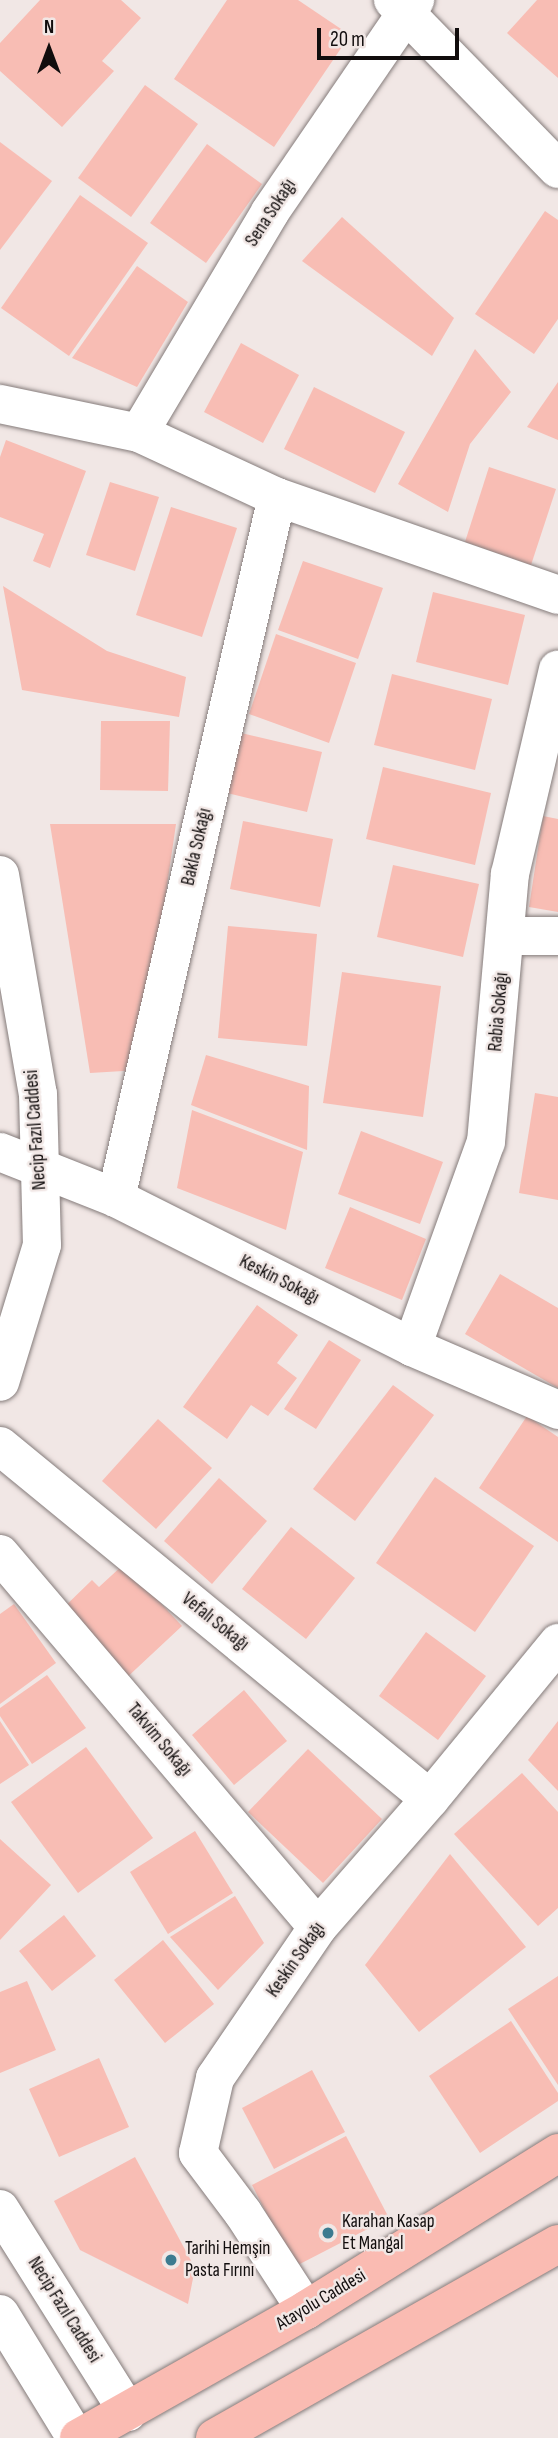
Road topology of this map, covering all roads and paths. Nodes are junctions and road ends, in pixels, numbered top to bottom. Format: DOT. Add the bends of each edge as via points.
graph roads {
  1 [pos="405,5"];
  2 [pos="558,169"];
  3 [pos="0,404"];
  4 [pos="139,433"];
  5 [pos="277,496"];
  6 [pos="558,594"];
  7 [pos="558,670"];
  8 [pos="0,875"];
  9 [pos="506,936"];
  10 [pos="558,936"];
  11 [pos="0,1152"];
  12 [pos="40,1166"];
  13 [pos="116,1198"];
  14 [pos="412,1347"];
  15 [pos="0,1382"];
  16 [pos="558,1410"];
  17 [pos="0,1446"];
  18 [pos="0,1554"];
  19 [pos="558,1643"];
  20 [pos="430,1799"];
  21 [pos="318,1927"];
  22 [pos="558,2154"];
  23 [pos="0,2209"];
  24 [pos="558,2244"];
  25 [pos="306,2310"];
  26 [pos="0,2314"];
  27 [pos="137,2425"];
  28 [pos="77,2438"];
  29 [pos="215,2438"];
  1 -- 2 [label="street"];
  1 -- 4 [label="street, Sena Sokağı" via="270,212"];
  3 -- 4 [label="street"];
  4 -- 5 [label="street"];
  5 -- 6 [label="street"];
  5 -- 13 [label="street, Bakla Sokağı"];
  7 -- 9 [label="street, Rabia Sokağı" via="510,874"];
  8 -- 12 [label="street, Necip Fazıl Caddesi" via="38,1094"];
  9 -- 10 [label="street"];
  9 -- 14 [label="street, Rabia Sokağı" via="486,1142"];
  11 -- 12 [label="street, Keskin Sokağı"];
  12 -- 13 [label="street, Keskin Sokağı"];
  12 -- 15 [label="street, Necip Fazıl Caddesi" via="42,1245"];
  13 -- 14 [label="street, Keskin Sokağı"];
  14 -- 16 [label="street, Keskin Sokağı"];
  17 -- 20 [label="street, Vefalı Sokağı"];
  18 -- 21 [label="street, Takvim Sokağı"];
  19 -- 20 [label="street, Keskin Sokağı"];
  20 -- 21 [label="street, Keskin Sokağı"];
  21 -- 25 [label="street, Keskin Sokağı" via="215,2078 198,2153"];
  22 -- 25 [label="main road, Atayolu Caddesi"];
  23 -- 27 [label="street, Necip Fazıl Caddesi"];
  24 -- 29 [label="main road"];
  25 -- 27 [label="main road, Atayolu Caddesi"];
  26 -- 28 [label="street"];
  27 -- 28 [label="main road, Atayolu Caddesi"];
}
